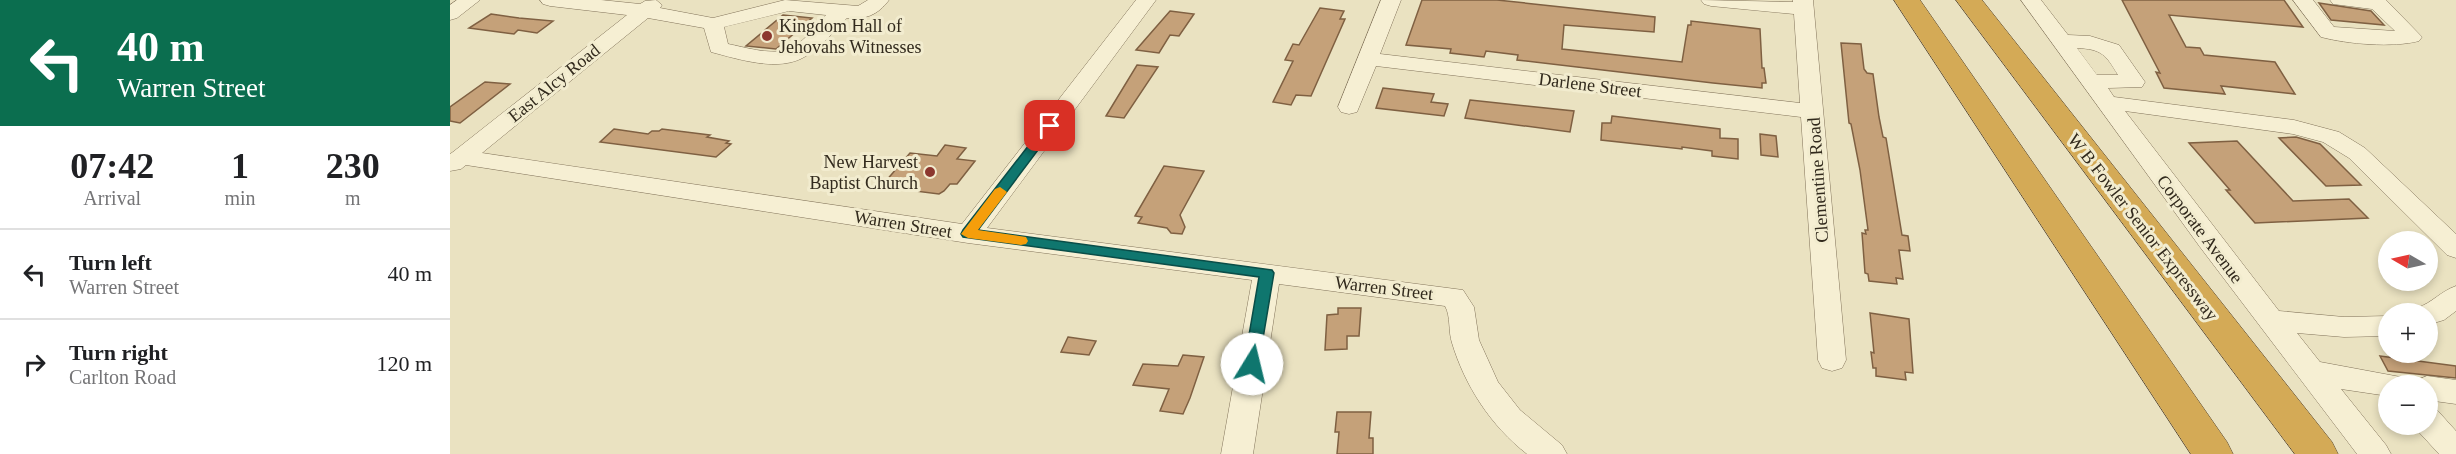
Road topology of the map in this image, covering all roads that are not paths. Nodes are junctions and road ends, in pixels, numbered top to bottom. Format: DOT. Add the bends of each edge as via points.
graph roads {
  1 [pos="470,0"];
  2 [pos="550,0"];
  3 [pos="879,0"];
  4 [pos="1146,0"];
  5 [pos="1391,0"];
  6 [pos="1711,0"];
  7 [pos="1889,0"];
  8 [pos="1907,0"];
  9 [pos="1969,0"];
  10 [pos="1996,0"];
  11 [pos="2031,0"];
  12 [pos="2303,0"];
  13 [pos="2340,0"];
  14 [pos="779,4"];
  15 [pos="651,5"];
  16 [pos="1803,5"];
  17 [pos="842,11"];
  18 [pos="450,14"];
  19 [pos="713,24"];
  20 [pos="2061,41"];
  21 [pos="1367,59"];
  22 [pos="1952,67"];
  23 [pos="2091,81"];
  24 [pos="2107,103"];
  25 [pos="1349,107"];
  26 [pos="1812,111"];
  27 [pos="457,157"];
  28 [pos="2114,190"];
  29 [pos="968,234"];
  30 [pos="2456,249"];
  31 [pos="1267,273"];
  32 [pos="2456,296"];
  33 [pos="2438,311"];
  34 [pos="2269,320"];
  35 [pos="2378,326"];
  36 [pos="1832,360"];
  37 [pos="2309,372"];
  38 [pos="2378,382"];
  39 [pos="2438,390"];
  40 [pos="2456,392"];
  41 [pos="2439,425"];
  42 [pos="2456,452"];
  43 [pos="1237,454"];
  44 [pos="1551,454"];
  45 [pos="2213,454"];
  46 [pos="2318,454"];
  47 [pos="2375,454"];
  1 -- 18 [label="street"];
  2 -- 15 [label="street"];
  3 -- 17 [label="street" via="860,14"];
  4 -- 29 [label="street"];
  5 -- 21 [label="street"];
  6 -- 16 [label="street"];
  7 -- 22 [label="highway"];
  8 -- 22 [label="highway"];
  9 -- 28 [label="highway, W B Fowler Senior Expressway"];
  10 -- 28 [label="highway" via="2085,133"];
  11 -- 20 [label="street, Corporate Avenue"];
  12 -- 13 [label="street" via="2328,33 2412,38 2378,3"];
  14 -- 17 [label="street"];
  14 -- 19 [label="street"];
  15 -- 19 [label="street"];
  15 -- 27 [label="street, East Alcy Road"];
  16 -- 26 [label="street, Clementine Road"];
  17 -- 19 [label="street" via="797,53 785,57 718,48"];
  20 -- 23 [label="street, Corporate Avenue"];
  20 -- 23 [label="street" via="2090,42 2112,49 2133,82"];
  21 -- 25 [label="street"];
  21 -- 26 [label="street, Darlene Street"];
  22 -- 45 [label="highway"];
  23 -- 24 [label="street, Corporate Avenue"];
  24 -- 30 [label="street" via="2294,127 2331,137 2357,153"];
  24 -- 34 [label="street, Corporate Avenue"];
  26 -- 36 [label="street, Clementine Road"];
  27 -- 29 [label="street, Warren Street"];
  28 -- 46 [label="highway, W B Fowler Senior Expressway"];
  29 -- 31 [label="street, Warren Street"];
  31 -- 43 [label="street"];
  31 -- 44 [label="street, Warren Street" via="1453,297 1460,304 1473,363 1491,397 1532,442"];
  32 -- 33 [label="street"];
  34 -- 35 [label="street"];
  34 -- 37 [label="street, Corporate Avenue"];
  37 -- 38 [label="street"];
  37 -- 47 [label="street, Corporate Avenue"];
  39 -- 40 [label="street"];
  41 -- 42 [label="street"];
}
